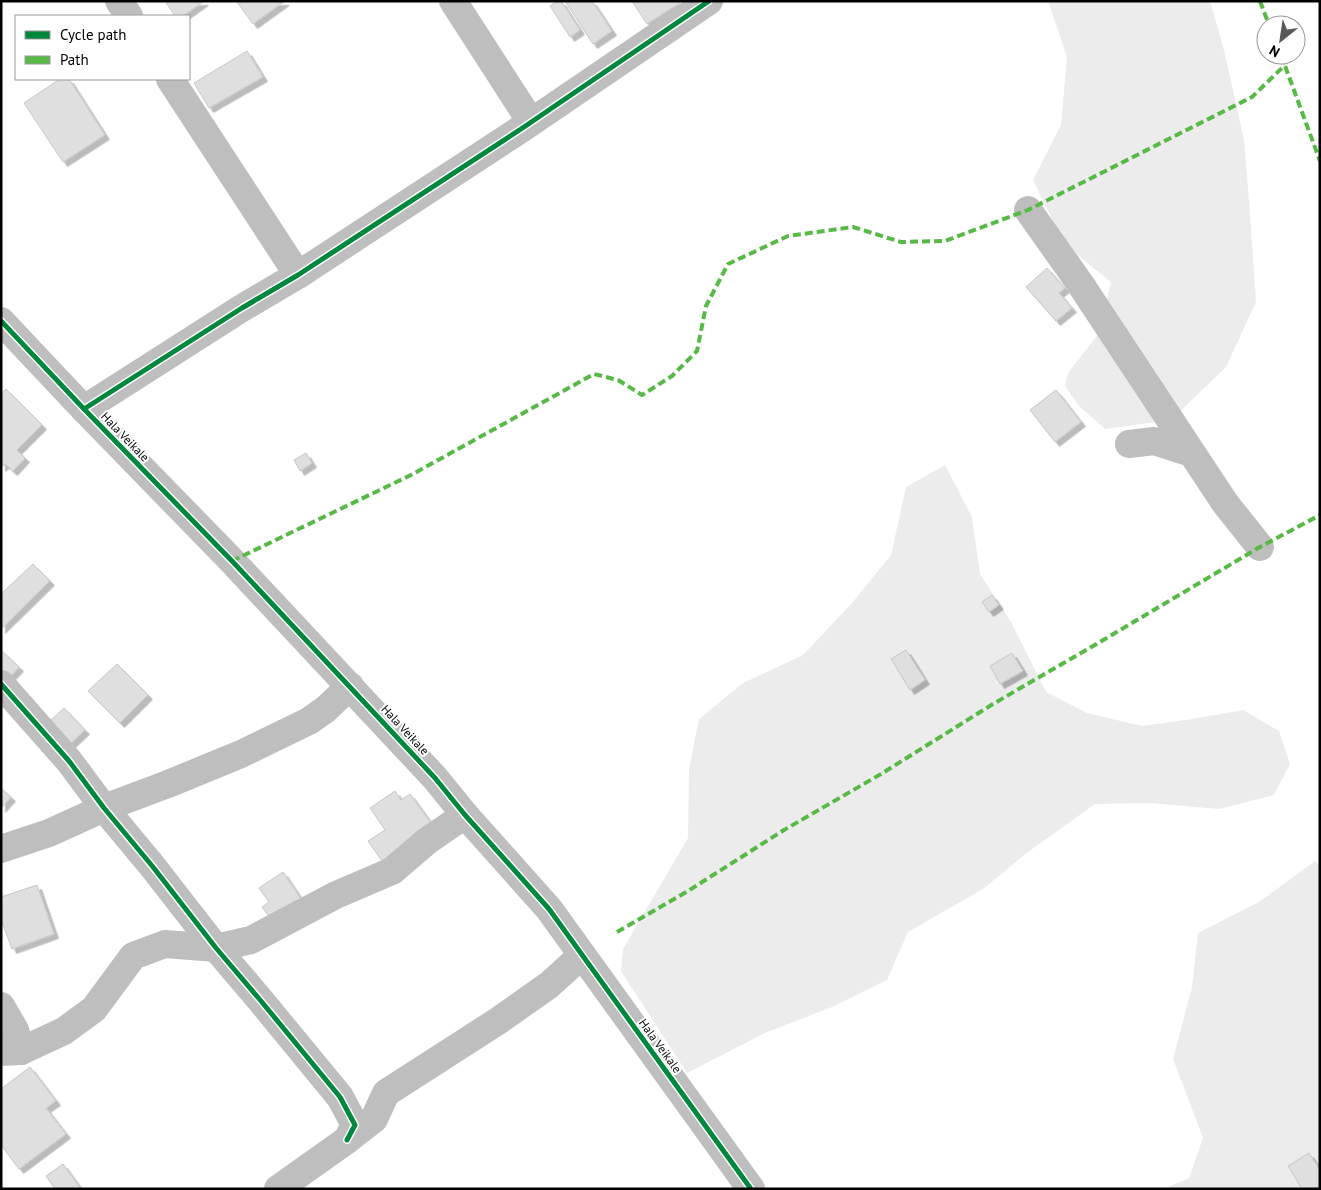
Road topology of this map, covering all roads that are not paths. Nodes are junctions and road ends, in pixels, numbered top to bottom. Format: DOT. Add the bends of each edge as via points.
graph roads {
  1 [pos="119,1"];
  2 [pos="453,1"];
  3 [pos="709,1"];
  4 [pos="128,15"];
  5 [pos="171,80"];
  6 [pos="531,122"];
  7 [pos="1028,210"];
  8 [pos="298,275"];
  9 [pos="1,321"];
  10 [pos="84,409"];
  11 [pos="1129,444"];
  12 [pos="1191,453"];
  13 [pos="1260,547"];
  14 [pos="1,684"];
  15 [pos="350,686"];
  16 [pos="104,808"];
  17 [pos="465,815"];
  18 [pos="1,849"];
  19 [pos="216,948"];
  20 [pos="582,955"];
  21 [pos="1,1006"];
  22 [pos="11,1052"];
  23 [pos="347,1140"];
  24 [pos="278,1189"];
  25 [pos="751,1189"];
  1 -- 4 [label="street"];
  2 -- 6 [label="street"];
  3 -- 6 [label="street"];
  5 -- 8 [label="street"];
  6 -- 8 [label="street"];
  7 -- 12 [label="street"];
  8 -- 10 [label="street"];
  9 -- 10 [label="street, Hala Veikale"];
  10 -- 15 [label="street, Hala Veikale"];
  11 -- 12 [label="street" via="1154,441"];
  12 -- 13 [label="street"];
  14 -- 16 [label="street" via="69,761"];
  15 -- 16 [label="street" via="309,721 241,754"];
  15 -- 17 [label="street, Hala Veikale"];
  16 -- 18 [label="street" via="49,833"];
  16 -- 19 [label="street"];
  17 -- 19 [label="street" via="392,871 336,895 252,940"];
  17 -- 20 [label="street, Hala Veikale" via="549,909"];
  19 -- 22 [label="street" via="165,944 133,956 94,1009 64,1031"];
  19 -- 23 [label="street" via="340,1097 355,1125"];
  20 -- 23 [label="street" via="549,985 498,1021 386,1093 374,1119"];
  20 -- 25 [label="street, Hala Veikale"];
  21 -- 22 [label="street" via="15,1030"];
  23 -- 24 [label="street"];
}
